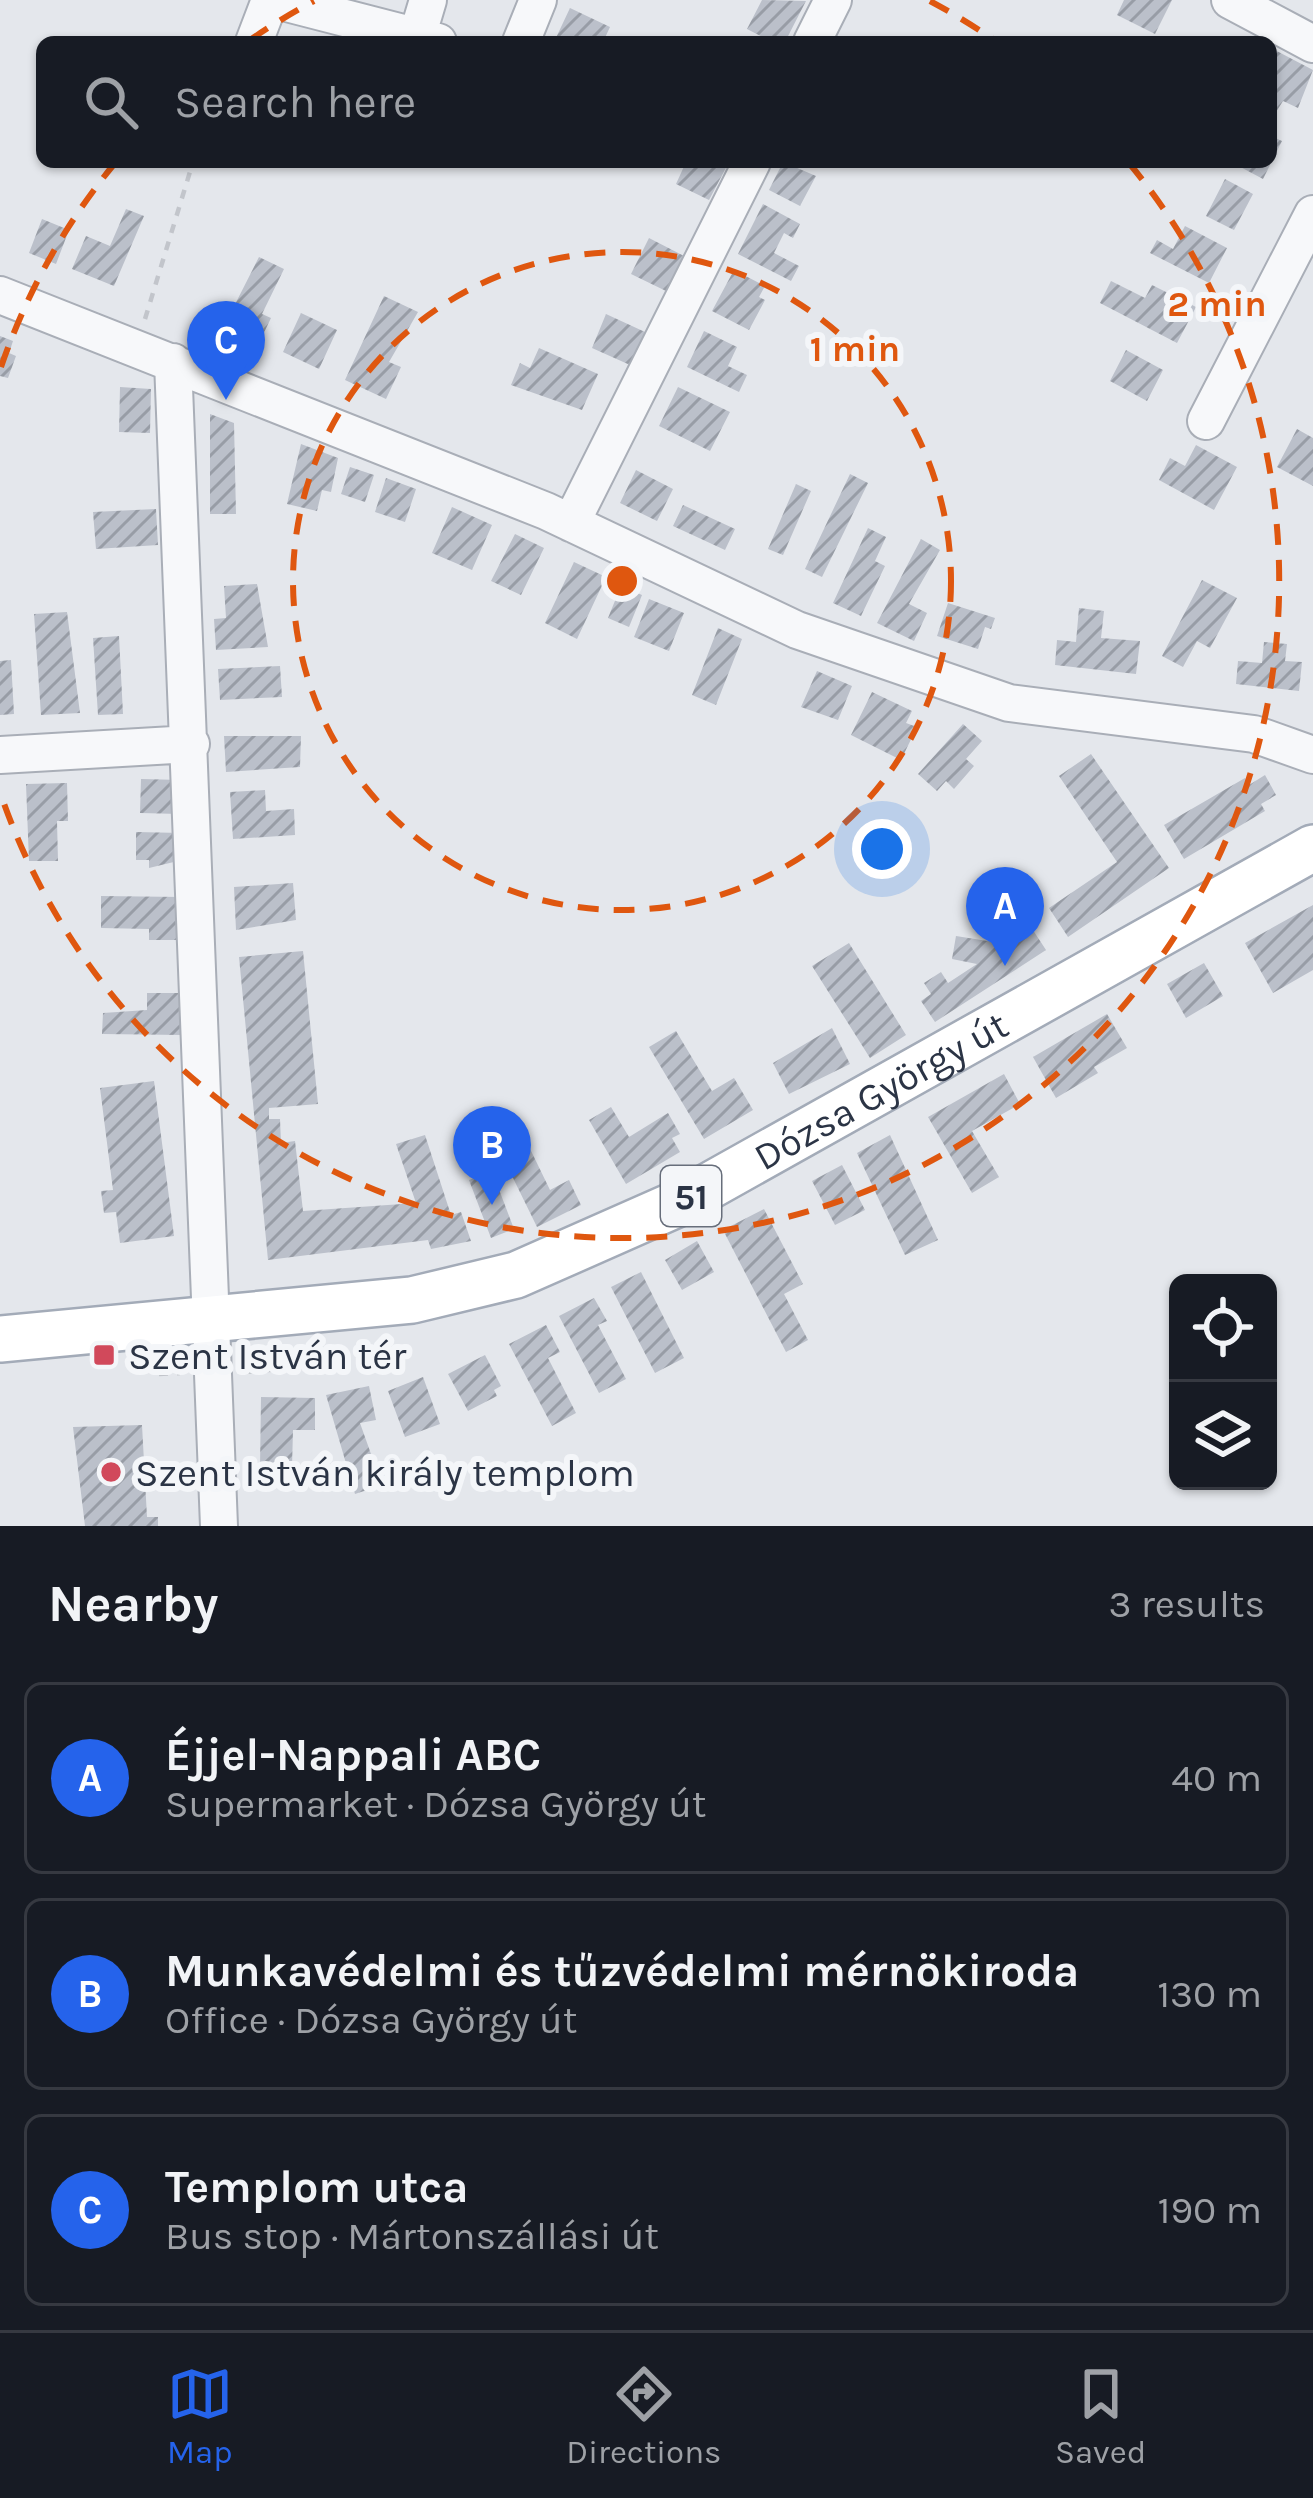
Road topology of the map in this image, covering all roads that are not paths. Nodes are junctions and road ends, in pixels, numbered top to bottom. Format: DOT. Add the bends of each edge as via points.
graph roads {
  1 [pos="273,0"];
  2 [pos="428,0"];
  3 [pos="538,0"];
  4 [pos="833,0"];
  5 [pos="1230,0"];
  6 [pos="257,36"];
  7 [pos="415,36"];
  8 [pos="427,36"];
  9 [pos="523,36"];
  10 [pos="815,36"];
  11 [pos="1313,44"];
  12 [pos="749,168"];
  13 [pos="1313,214"];
  14 [pos="0,295"];
  15 [pos="173,362"];
  16 [pos="1206,422"];
  17 [pos="571,523"];
  18 [pos="191,744"];
  19 [pos="0,755"];
  20 [pos="1313,755"];
  21 [pos="1313,848"];
  22 [pos="212,1320"];
  23 [pos="0,1339"];
  24 [pos="219,1526"];
  1 -- 6 [label="street"];
  1 -- 7 [label="street"];
  2 -- 8 [label="street"];
  3 -- 9 [label="street"];
  4 -- 10 [label="street"];
  5 -- 11 [label="street"];
  12 -- 17 [label="street"];
  13 -- 16 [label="street"];
  14 -- 15 [label="street"];
  15 -- 17 [label="street"];
  15 -- 18 [label="street"];
  17 -- 20 [label="street" via="797,630 1010,703 1254,734"];
  18 -- 19 [label="street"];
  18 -- 22 [label="street"];
  21 -- 22 [label="main road, Dózsa György út / 51" via="595,1244 449,1294"];
  22 -- 23 [label="main road, Dózsa György út / 51"];
  22 -- 24 [label="street"];
}
